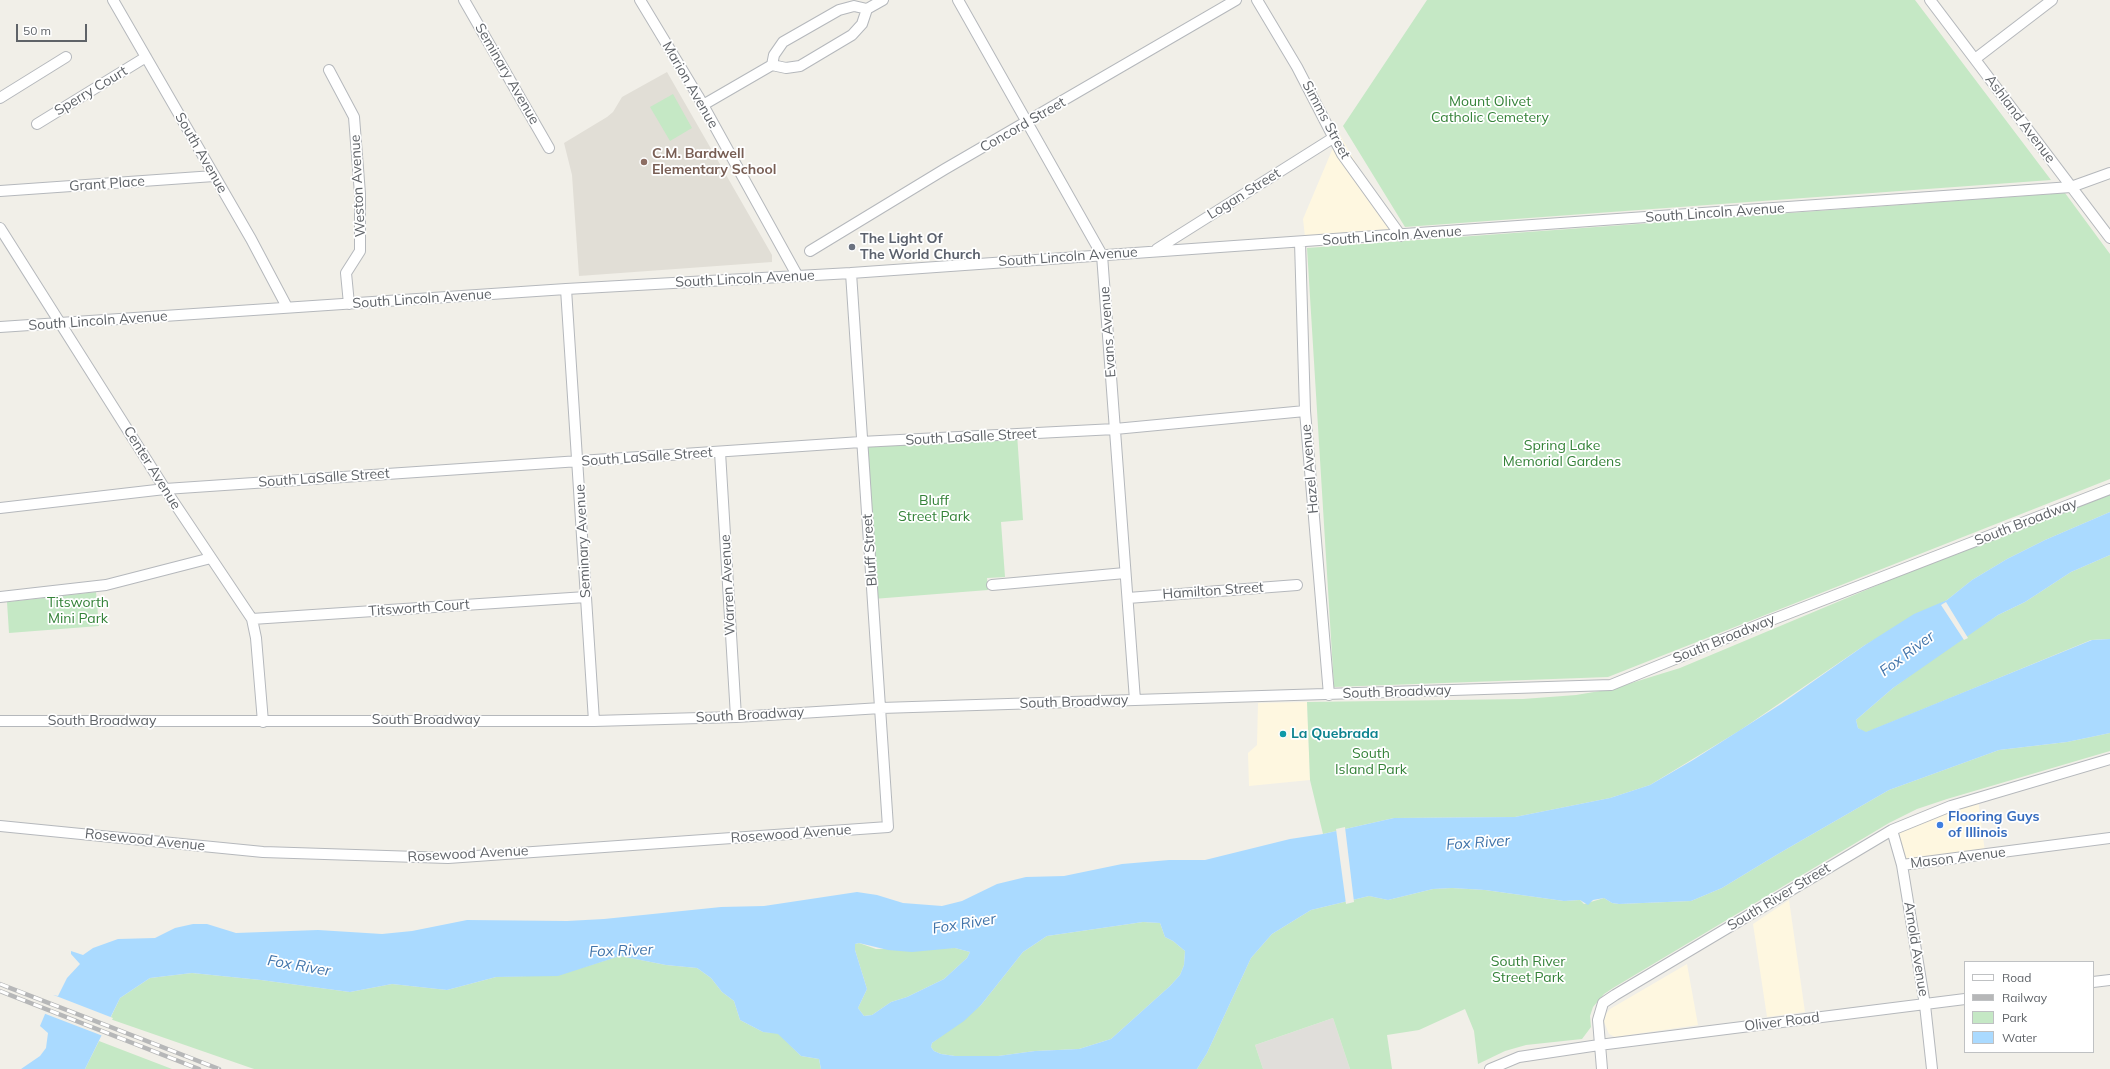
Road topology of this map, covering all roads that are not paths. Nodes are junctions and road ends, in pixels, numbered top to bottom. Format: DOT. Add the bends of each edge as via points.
graph roads {
  1 [pos="113,0"];
  2 [pos="464,0"];
  3 [pos="640,0"];
  4 [pos="883,0"];
  5 [pos="958,0"];
  6 [pos="1236,0"];
  7 [pos="1256,0"];
  8 [pos="1930,0"];
  9 [pos="2052,0"];
  10 [pos="867,9"];
  11 [pos="66,57"];
  12 [pos="146,57"];
  13 [pos="1975,59"];
  14 [pos="772,65"];
  15 [pos="329,70"];
  16 [pos="0,98"];
  17 [pos="703,106"];
  18 [pos="1028,122"];
  19 [pos="37,124"];
  20 [pos="1333,138"];
  21 [pos="550,148"];
  22 [pos="2110,173"];
  23 [pos="214,176"];
  24 [pos="2071,187"];
  25 [pos="0,191"];
  26 [pos="0,228"];
  27 [pos="1402,236"];
  28 [pos="2110,238"];
  29 [pos="1300,242"];
  30 [pos="1155,250"];
  31 [pos="810,251"];
  32 [pos="1102,255"];
  33 [pos="851,273"];
  34 [pos="797,275"];
  35 [pos="566,289"];
  36 [pos="349,304"];
  37 [pos="287,308"];
  38 [pos="62,324"];
  39 [pos="0,327"];
  40 [pos="1300,412"];
  41 [pos="1115,430"];
  42 [pos="861,442"];
  43 [pos="720,452"];
  44 [pos="578,462"];
  45 [pos="165,489"];
  46 [pos="2110,489"];
  47 [pos="0,508"];
  48 [pos="211,558"];
  49 [pos="1124,573"];
  50 [pos="992,585"];
  51 [pos="1298,585"];
  52 [pos="0,597"];
  53 [pos="586,597"];
  54 [pos="1128,598"];
  55 [pos="252,619"];
  56 [pos="1329,695"];
  57 [pos="1135,700"];
  58 [pos="881,708"];
  59 [pos="736,717"];
  60 [pos="0,721"];
  61 [pos="594,721"];
  62 [pos="263,722"];
  63 [pos="2110,759"];
  64 [pos="0,826"];
  65 [pos="888,828"];
  66 [pos="1892,830"];
  67 [pos="2110,838"];
  68 [pos="1902,865"];
  69 [pos="2110,980"];
  70 [pos="2094,982"];
  71 [pos="1964,999"];
  72 [pos="1925,1005"];
  73 [pos="1599,1045"];
  74 [pos="1490,1069"];
  75 [pos="1602,1069"];
  76 [pos="1932,1069"];
  1 -- 12 [label="street, South Avenue"];
  2 -- 21 [label="street, Seminary Avenue"];
  3 -- 17 [label="street, Marion Avenue"];
  4 -- 10 [label="street"];
  5 -- 18 [label="street, Evans Avenue"];
  6 -- 18 [label="street, Concord Street"];
  7 -- 20 [label="street, Simms Street" via="1297,67"];
  8 -- 13 [label="street, Ashland Avenue"];
  9 -- 13 [label="street"];
  10 -- 14 [label="street" via="854,6 839,10 783,42 774,55"];
  10 -- 14 [label="street" via="862,24 852,35 800,66 786,68"];
  11 -- 16 [label="street"];
  12 -- 19 [label="street, Sperry Court"];
  12 -- 23 [label="street, South Avenue"];
  13 -- 24 [label="street, Ashland Avenue"];
  14 -- 17 [label="street"];
  15 -- 36 [label="street, Weston Avenue" via="354,117 360,194 360,251 346,273"];
  17 -- 34 [label="street, Marion Avenue"];
  18 -- 31 [label="street, Concord Street"];
  18 -- 32 [label="street, Evans Avenue"];
  20 -- 27 [label="street, Simms Street"];
  20 -- 30 [label="street, Logan Street"];
  22 -- 24 [label="street, South Lincoln Avenue"];
  23 -- 25 [label="street, Grant Place"];
  23 -- 37 [label="street, South Avenue"];
  24 -- 27 [label="street, South Lincoln Avenue"];
  24 -- 28 [label="street, Ashland Avenue"];
  26 -- 38 [label="street, Center Avenue"];
  27 -- 29 [label="street, South Lincoln Avenue"];
  29 -- 30 [label="street, South Lincoln Avenue"];
  29 -- 40 [label="street, Hazel Avenue"];
  30 -- 32 [label="street, South Lincoln Avenue"];
  32 -- 33 [label="street, South Lincoln Avenue"];
  32 -- 41 [label="street, Evans Avenue"];
  33 -- 34 [label="street, South Lincoln Avenue"];
  33 -- 42 [label="street, Bluff Street"];
  34 -- 35 [label="street, South Lincoln Avenue"];
  35 -- 36 [label="street, South Lincoln Avenue"];
  35 -- 44 [label="street, Seminary Avenue"];
  36 -- 37 [label="street, South Lincoln Avenue"];
  37 -- 38 [label="street, South Lincoln Avenue"];
  38 -- 39 [label="street, South Lincoln Avenue"];
  38 -- 45 [label="street, Center Avenue"];
  40 -- 41 [label="street, South LaSalle Street"];
  40 -- 56 [label="street, Hazel Avenue"];
  41 -- 42 [label="street, South LaSalle Street"];
  41 -- 49 [label="street, Evans Avenue"];
  42 -- 43 [label="street, South LaSalle Street"];
  42 -- 58 [label="street, Bluff Street"];
  43 -- 44 [label="street, South LaSalle Street"];
  43 -- 59 [label="street, Warren Avenue"];
  44 -- 45 [label="street, South LaSalle Street"];
  44 -- 53 [label="street, Seminary Avenue"];
  45 -- 47 [label="street, South LaSalle Street"];
  45 -- 48 [label="street, Center Avenue"];
  46 -- 56 [label="street, South Broadway" via="1611,685"];
  48 -- 52 [label="street" via="106,585"];
  48 -- 55 [label="street, Center Avenue"];
  49 -- 50 [label="street"];
  49 -- 54 [label="street, Evans Avenue"];
  51 -- 54 [label="street, Hamilton Street"];
  53 -- 55 [label="street, Titsworth Court"];
  53 -- 61 [label="street, Seminary Avenue"];
  54 -- 57 [label="street, Evans Avenue"];
  55 -- 62 [label="street, Center Avenue"];
  56 -- 57 [label="street, South Broadway"];
  57 -- 58 [label="street, South Broadway"];
  58 -- 59 [label="street, South Broadway"];
  58 -- 65 [label="street, Bluff Street"];
  59 -- 61 [label="street, South Broadway"];
  60 -- 62 [label="street, South Broadway"];
  61 -- 62 [label="street, South Broadway"];
  63 -- 66 [label="street, South River Street" via="1951,806"];
  64 -- 65 [label="street, Rosewood Avenue" via="263,852 448,858"];
  66 -- 68 [label="street, Arnold Avenue"];
  66 -- 73 [label="street, South River Street" via="1604,1003 1598,1020"];
  67 -- 68 [label="street, Mason Avenue"];
  68 -- 72 [label="street, Arnold Avenue"];
  69 -- 70 [label="street"];
  71 -- 72 [label="street, Oliver Road"];
  72 -- 73 [label="street, Oliver Road"];
  72 -- 76 [label="street, Arnold Avenue"];
  73 -- 74 [label="street" via="1519,1057"];
  73 -- 75 [label="street, South River Street"];
}
